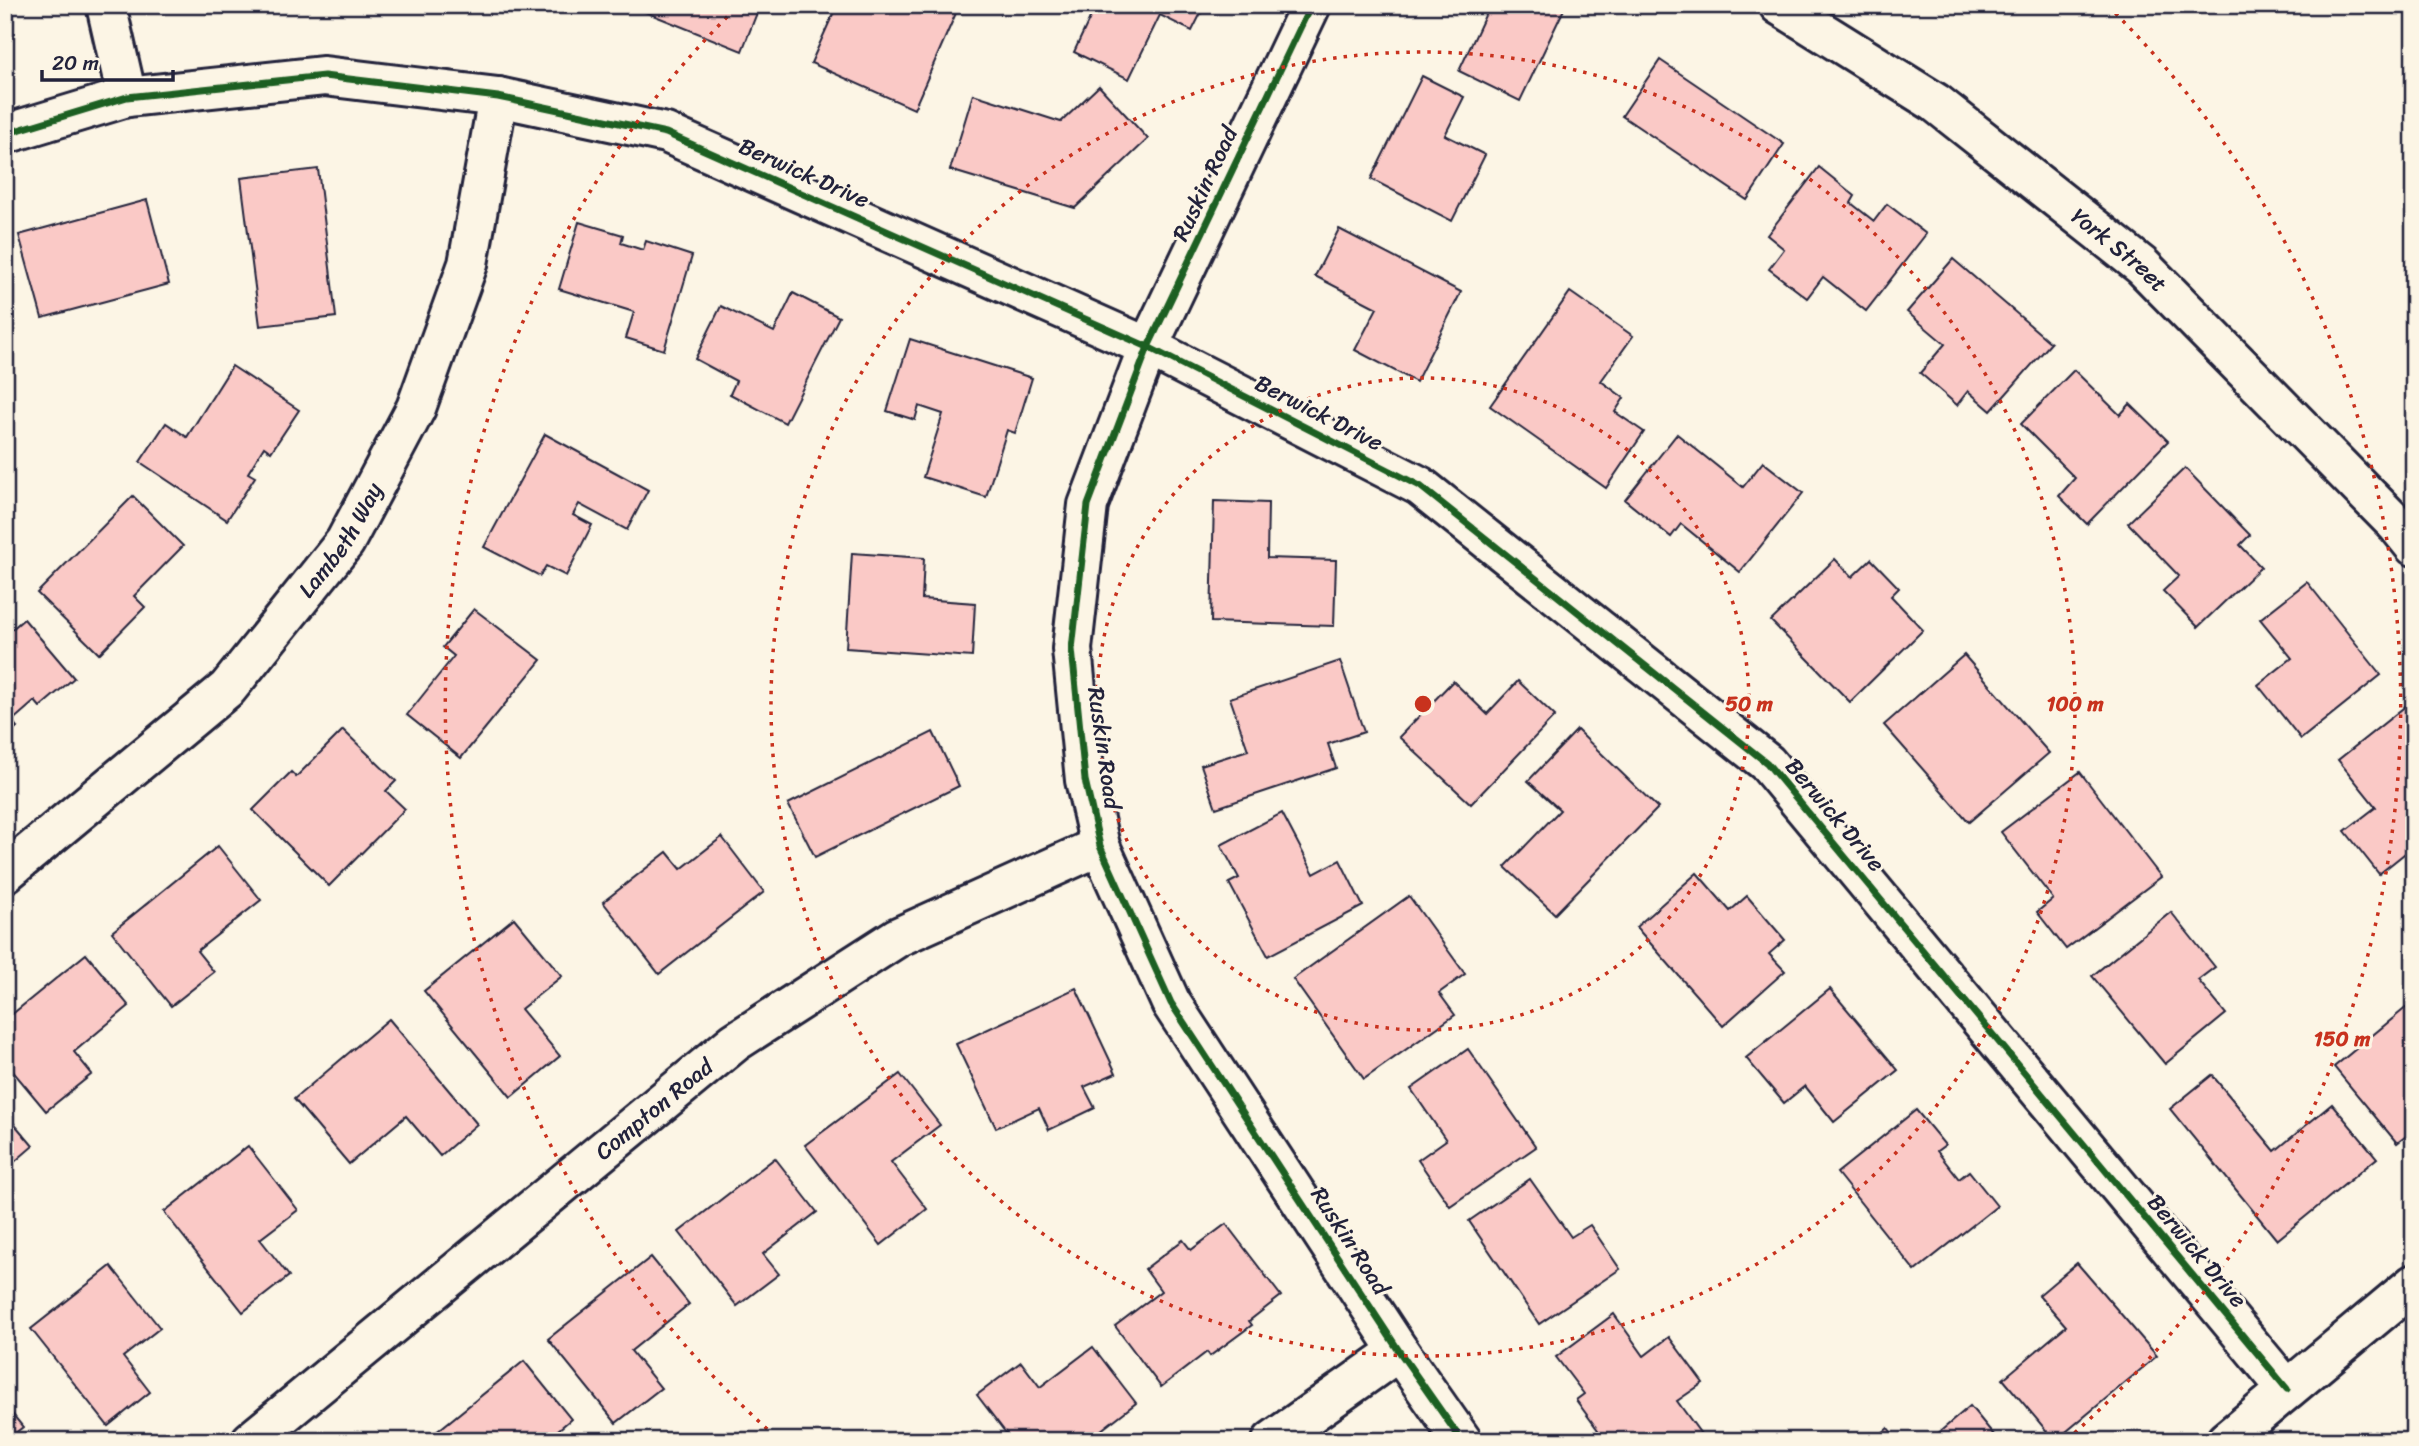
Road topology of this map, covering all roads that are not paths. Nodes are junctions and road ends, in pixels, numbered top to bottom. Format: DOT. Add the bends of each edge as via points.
graph roads {
  1 [pos="106,5"];
  2 [pos="1311,5"];
  3 [pos="1779,5"];
  4 [pos="127,97"];
  5 [pos="498,97"];
  6 [pos="5,134"];
  7 [pos="1148,347"];
  8 [pos="2408,527"];
  9 [pos="1100,846"];
  10 [pos="5,873"];
  11 [pos="2414,1284"];
  12 [pos="1399,1351"];
  13 [pos="2287,1389"];
  14 [pos="251,1441"];
  15 [pos="1272,1441"];
  16 [pos="1462,1441"];
  17 [pos="2226,1441"];
  1 -- 4 [label="street"];
  2 -- 7 [label="street, Ruskin Road"];
  3 -- 8 [label="street, York Street" via="1936,103 2142,266"];
  4 -- 5 [label="street, Berwick Drive" via="324,76"];
  4 -- 6 [label="street, Berwick Drive"];
  5 -- 7 [label="street, Berwick Drive" via="666,133"];
  5 -- 10 [label="street, Lambeth Way" via="468,264 416,408 345,542 228,688"];
  7 -- 9 [label="street, Ruskin Road" via="1088,505 1072,649 1085,780"];
  7 -- 13 [label="street, Berwick Drive" via="1420,486 1766,763"];
  9 -- 12 [label="street, Ruskin Road" via="1171,1003"];
  9 -- 14 [label="street, Compton Road" via="898,937 735,1042"];
  11 -- 13 [label="street"];
  12 -- 15 [label="street"];
  12 -- 16 [label="street, Ruskin Road"];
  13 -- 17 [label="street"];
}
